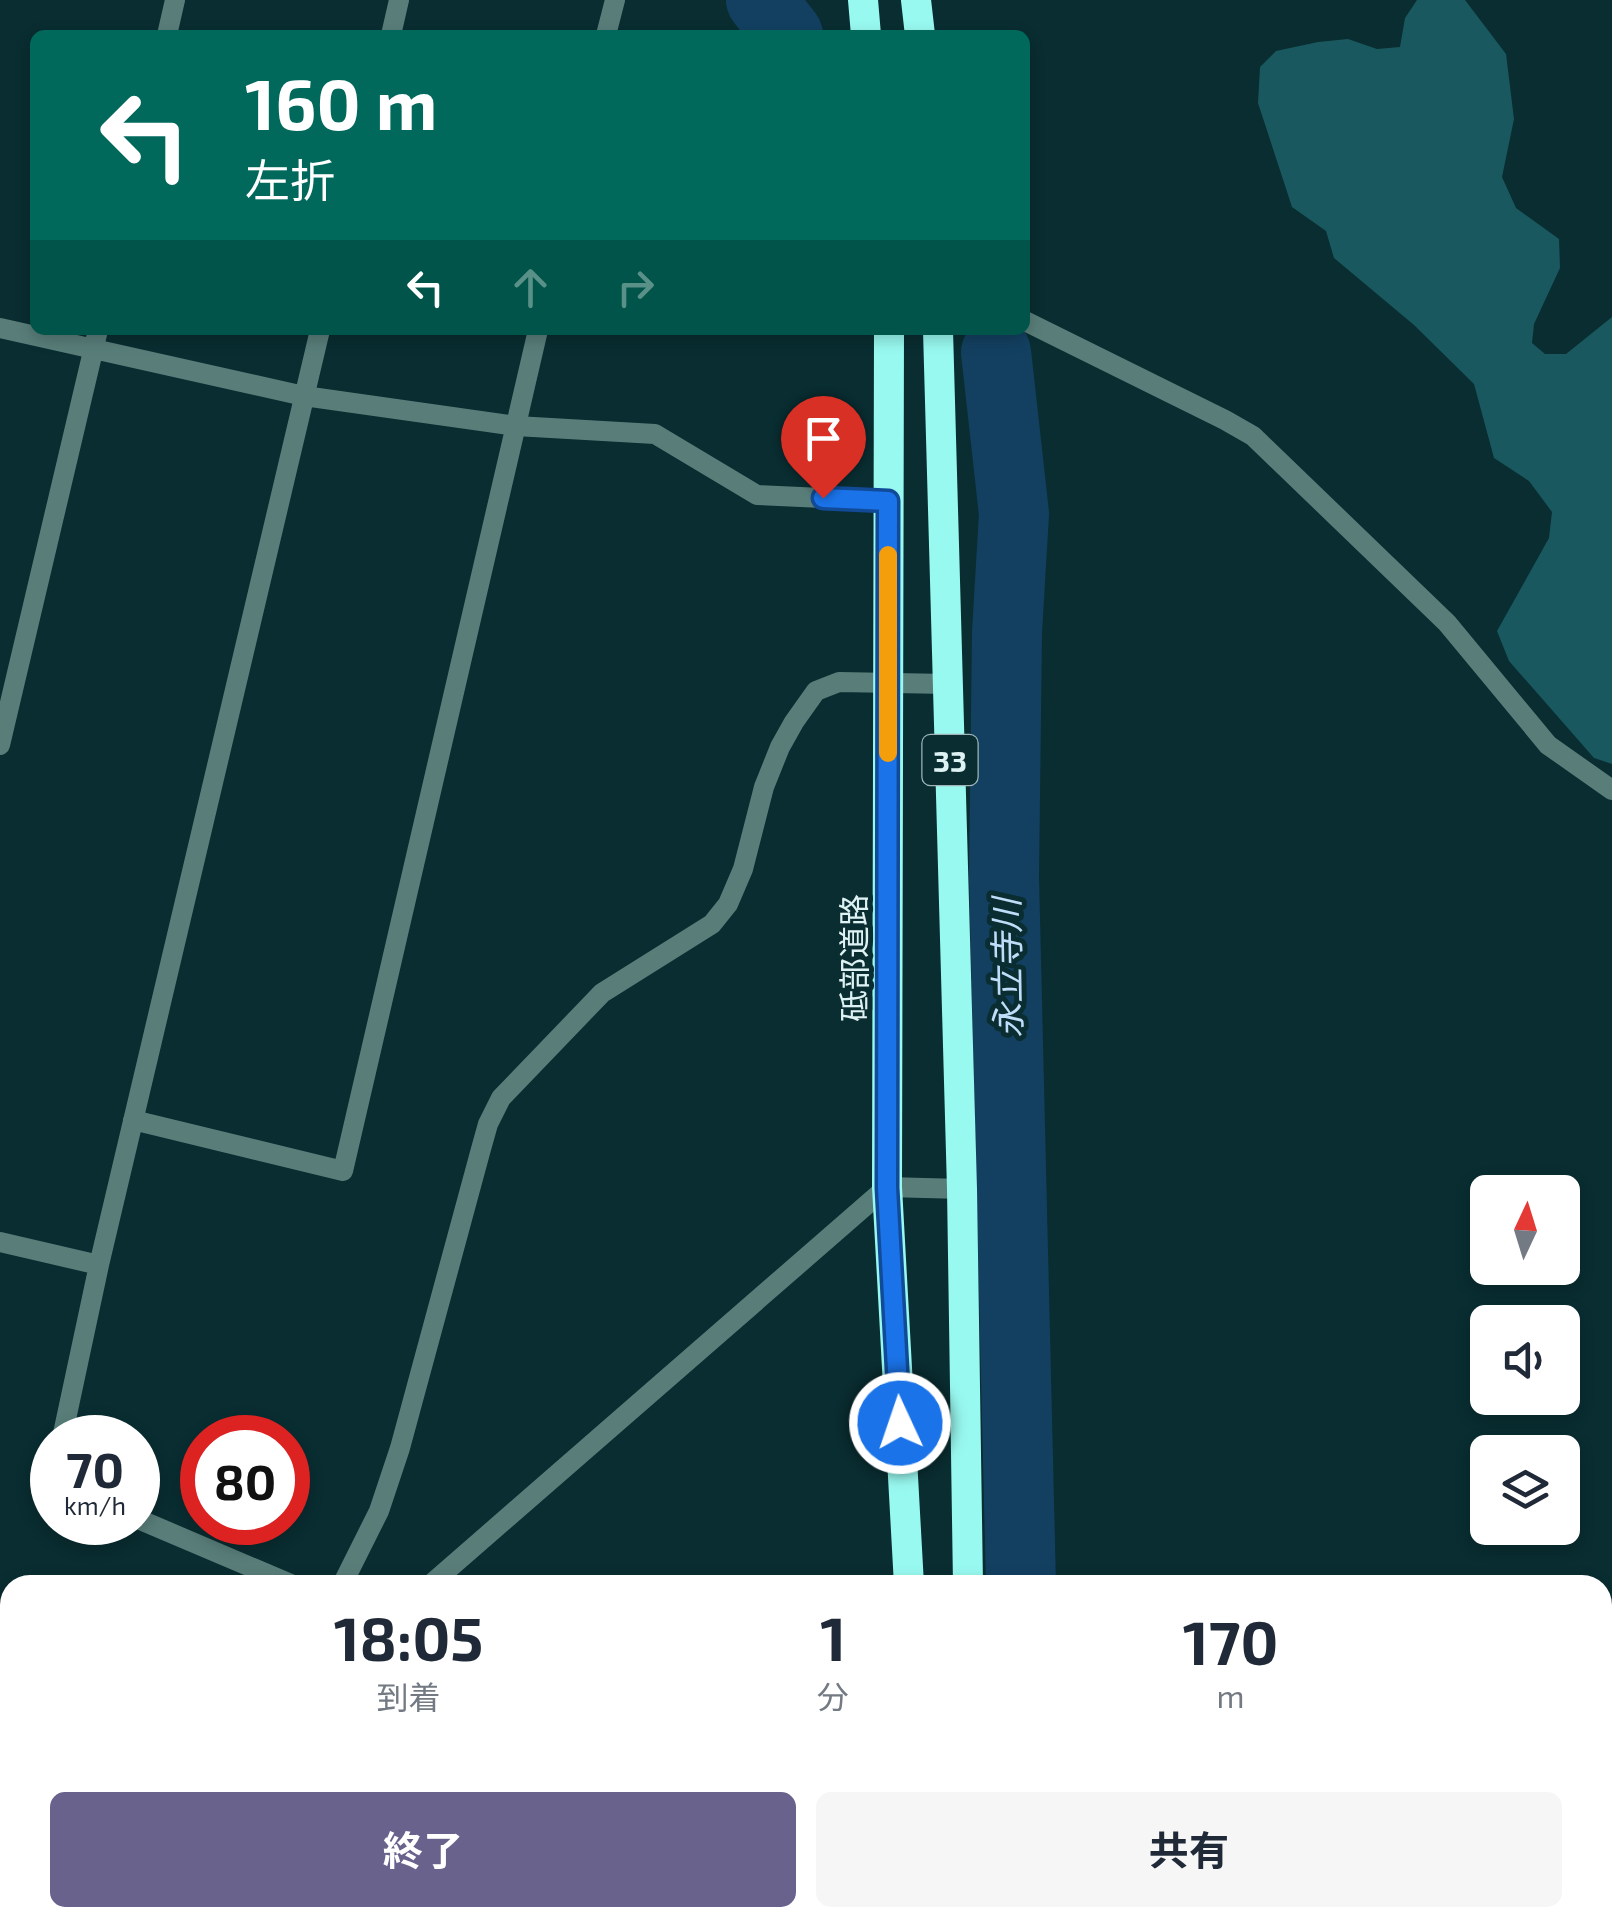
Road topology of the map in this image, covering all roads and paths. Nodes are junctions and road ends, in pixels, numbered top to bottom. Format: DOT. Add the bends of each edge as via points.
graph roads {
  1 [pos="175,0"];
  2 [pos="399,0"];
  3 [pos="614,0"];
  4 [pos="863,0"];
  5 [pos="916,0"];
  6 [pos="168,30"];
  7 [pos="391,30"];
  8 [pos="607,30"];
  9 [pos="866,30"];
  10 [pos="919,30"];
  11 [pos="1030,323"];
  12 [pos="0,328"];
  13 [pos="30,331"];
  14 [pos="61,335"];
  15 [pos="319,335"];
  16 [pos="537,335"];
  17 [pos="890,335"];
  18 [pos="938,335"];
  19 [pos="96,339"];
  20 [pos="304,396"];
  21 [pos="516,426"];
  22 [pos="888,501"];
  23 [pos="888,683"];
  24 [pos="948,684"];
  25 [pos="0,744"];
  26 [pos="1612,790"];
  27 [pos="133,1120"];
  28 [pos="887,1188"];
  29 [pos="962,1190"];
  30 [pos="0,1242"];
  31 [pos="98,1265"];
  32 [pos="67,1415"];
  33 [pos="160,1529"];
  34 [pos="270,1575"];
  35 [pos="347,1575"];
  36 [pos="442,1575"];
  37 [pos="908,1575"];
  38 [pos="968,1575"];
  1 -- 6 [label="street"];
  2 -- 7 [label="street"];
  3 -- 8 [label="street"];
  4 -- 9 [label="highway"];
  5 -- 10 [label="highway"];
  11 -- 26 [label="street" via="1253,436 1447,622 1548,745"];
  12 -- 13 [label="street"];
  14 -- 19 [label="street"];
  15 -- 20 [label="street"];
  16 -- 21 [label="street"];
  17 -- 22 [label="highway, 砥部道路 / 33"];
  18 -- 24 [label="highway, 33"];
  19 -- 20 [label="street"];
  19 -- 25 [label="street"];
  20 -- 21 [label="street"];
  20 -- 27 [label="street"];
  21 -- 22 [label="street" via="655,434 757,494"];
  21 -- 27 [label="street" via="343,1171"];
  22 -- 23 [label="highway, 砥部道路 / 33"];
  23 -- 24 [label="street"];
  23 -- 28 [label="highway, 砥部道路 / 33"];
  23 -- 35 [label="street" via="839,682 816,692 780,746 728,904 712,924 602,993 501,1098 488,1124 380,1511"];
  24 -- 29 [label="highway, 33"];
  27 -- 31 [label="street"];
  28 -- 29 [label="street"];
  28 -- 36 [label="street"];
  28 -- 37 [label="highway, 砥部道路 / 33"];
  29 -- 38 [label="highway, 33"];
  30 -- 31 [label="street"];
  31 -- 32 [label="street"];
  33 -- 34 [label="street"];
}
